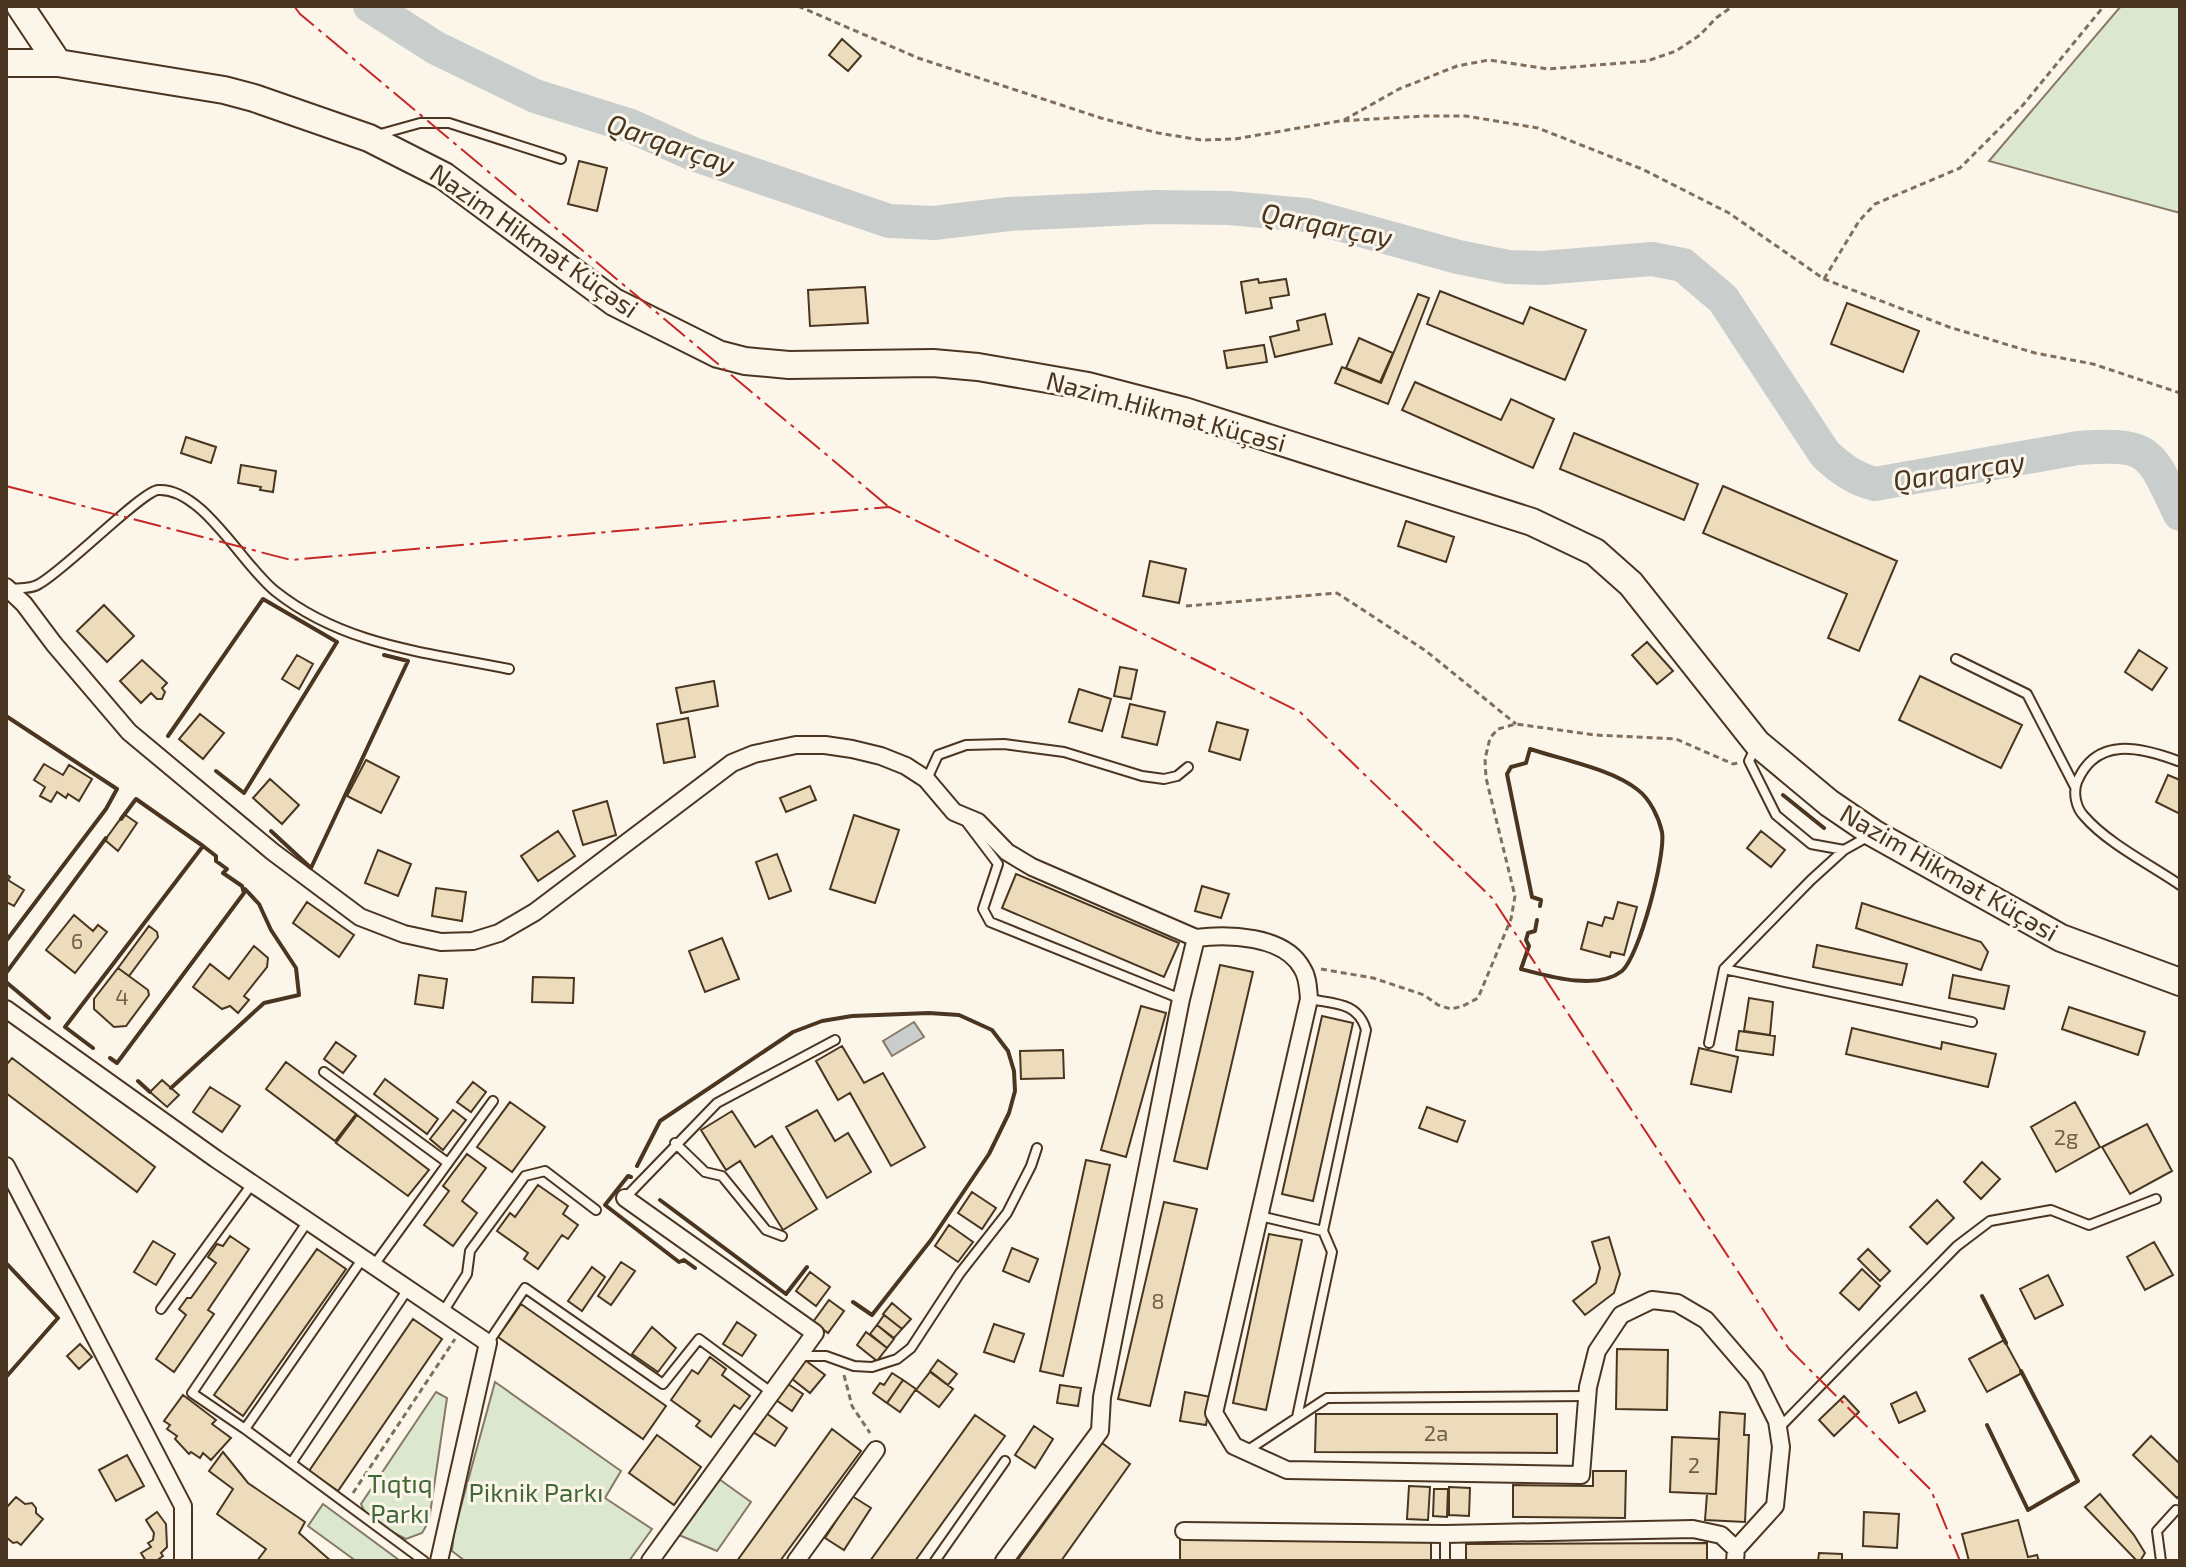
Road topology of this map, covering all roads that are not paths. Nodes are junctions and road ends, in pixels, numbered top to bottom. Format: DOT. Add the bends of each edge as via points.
graph roads {
  1 [pos="20,6"];
  2 [pos="6,63"];
  3 [pos="58,63"];
  4 [pos="369,138"];
  5 [pos="561,159"];
  6 [pos="7,588"];
  7 [pos="1956,659"];
  8 [pos="509,669"];
  9 [pos="1753,752"];
  10 [pos="2178,761"];
  11 [pos="1188,767"];
  12 [pos="926,779"];
  13 [pos="2075,787"];
  14 [pos="1873,833"];
  15 [pos="1844,850"];
  16 [pos="1002,858"];
  17 [pos="2180,885"];
  18 [pos="1196,938"];
  19 [pos="1724,969"];
  20 [pos="2180,982"];
  21 [pos="1181,999"];
  22 [pos="1309,999"];
  23 [pos="6,1009"];
  24 [pos="1972,1022"];
  25 [pos="835,1040"];
  26 [pos="1709,1043"];
  27 [pos="324,1072"];
  28 [pos="493,1101"];
  29 [pos="675,1143"];
  30 [pos="1037,1148"];
  31 [pos="448,1163"];
  32 [pos="6,1166"];
  33 [pos="253,1183"];
  34 [pos="625,1198"];
  35 [pos="2156,1199"];
  36 [pos="596,1210"];
  37 [pos="1260,1216"];
  38 [pos="308,1221"];
  39 [pos="1323,1231"];
  40 [pos="782,1236"];
  41 [pos="369,1261"];
  42 [pos="409,1288"];
  43 [pos="161,1309"];
  44 [pos="443,1312"];
  45 [pos="488,1343"];
  46 [pos="797,1356"];
  47 [pos="771,1392"];
  48 [pos="1587,1396"];
  49 [pos="1297,1417"];
  50 [pos="245,1429"];
  51 [pos="1778,1429"];
  52 [pos="876,1450"];
  53 [pos="1246,1452"];
  54 [pos="1005,1461"];
  55 [pos="292,1462"];
  56 [pos="2176,1510"];
  57 [pos="1184,1531"];
  58 [pos="1445,1534"];
  59 [pos="1736,1555"];
  60 [pos="183,1561"];
  61 [pos="424,1561"];
  62 [pos="439,1561"];
  63 [pos="650,1561"];
  64 [pos="796,1561"];
  65 [pos="935,1561"];
  66 [pos="1004,1561"];
  67 [pos="1445,1561"];
  68 [pos="2161,1561"];
  1 -- 3 [label="main road"];
  2 -- 3 [label="main road, Nazim Hikmət Küçəsi"];
  3 -- 4 [label="main road, Nazim Hikmət Küçəsi" via="224,90"];
  4 -- 5 [label="lane" via="420,123 449,123"];
  4 -- 9 [label="main road, Nazim Hikmət Küçəsi" via="444,176 614,302 718,354 789,365 933,363 1088,386 1184,411 1532,522 1595,552 1631,584"];
  6 -- 8 [label="lane" via="37,586 154,490 167,490 215,523 273,589 316,617 365,640"];
  6 -- 12 [label="street" via="129,732 273,852 360,917 441,942 499,933 535,912 732,763 754,754 825,745 881,756"];
  7 -- 13 [label="lane" via="2027,694"];
  9 -- 14 [label="main road, Nazim Hikmət Küçəsi"];
  9 -- 15 [label="lane" via="1776,815 1811,844"];
  10 -- 13 [label="lane" via="2151,751 2098,753"];
  11 -- 12 [label="lane" via="1164,779 1040,747 966,745 938,755"];
  12 -- 16 [label="street" via="954,812 978,822"];
  13 -- 17 [label="lane" via="2083,816"];
  14 -- 15 [label="lane"];
  14 -- 20 [label="main road, Nazim Hikmət Küçəsi" via="2061,938"];
  15 -- 19 [label="lane"];
  16 -- 18 [label="street"];
  16 -- 21 [label="lane" via="983,909 990,922"];
  18 -- 21 [label="street"];
  18 -- 22 [label="street" via="1223,934 1282,950 1302,966"];
  19 -- 24 [label="lane"];
  19 -- 26 [label="lane"];
  21 -- 66 [label="street" via="1102,1397 1100,1431"];
  22 -- 37 [label="street"];
  22 -- 39 [label="lane" via="1356,1009 1366,1030"];
  23 -- 33 [label="street"];
  25 -- 29 [label="lane" via="717,1103"];
  27 -- 31 [label="lane"];
  28 -- 31 [label="lane"];
  29 -- 34 [label="lane"];
  29 -- 40 [label="lane" via="705,1172 722,1176 766,1230"];
  30 -- 46 [label="lane" via="1007,1213 911,1348 872,1367 826,1356"];
  31 -- 41 [label="lane"];
  32 -- 60 [label="street" via="183,1506"];
  33 -- 38 [label="street"];
  33 -- 43 [label="lane"];
  34 -- 46 [label="street" via="815,1333"];
  35 -- 51 [label="lane" via="2089,1225 2051,1210 1990,1221 1957,1246"];
  36 -- 44 [label="lane" via="545,1171 525,1176 470,1251 467,1274"];
  37 -- 39 [label="lane"];
  37 -- 53 [label="street" via="1214,1413 1234,1446"];
  38 -- 41 [label="street"];
  38 -- 50 [label="lane" via="192,1393"];
  39 -- 49 [label="lane" via="1332,1252"];
  41 -- 42 [label="street"];
  41 -- 50 [label="lane"];
  42 -- 44 [label="street"];
  42 -- 55 [label="lane"];
  44 -- 45 [label="street"];
  45 -- 47 [label="lane" via="525,1288 663,1384 699,1339"];
  45 -- 62 [label="street"];
  46 -- 47 [label="street"];
  47 -- 63 [label="street"];
  48 -- 49 [label="lane" via="1327,1398"];
  48 -- 51 [label="street" via="1597,1351 1621,1315 1652,1300 1677,1303 1706,1320 1755,1377"];
  48 -- 53 [label="street" via="1581,1475 1287,1470"];
  49 -- 53 [label="lane"];
  50 -- 55 [label="lane"];
  51 -- 59 [label="street" via="1775,1506"];
  52 -- 64 [label="street"];
  54 -- 65 [label="lane"];
  55 -- 61 [label="lane"];
  56 -- 68 [label="lane" via="2157,1531"];
  57 -- 58 [label="street"];
  58 -- 59 [label="street" via="1693,1529 1721,1535"];
  58 -- 67 [label="lane"];
}
